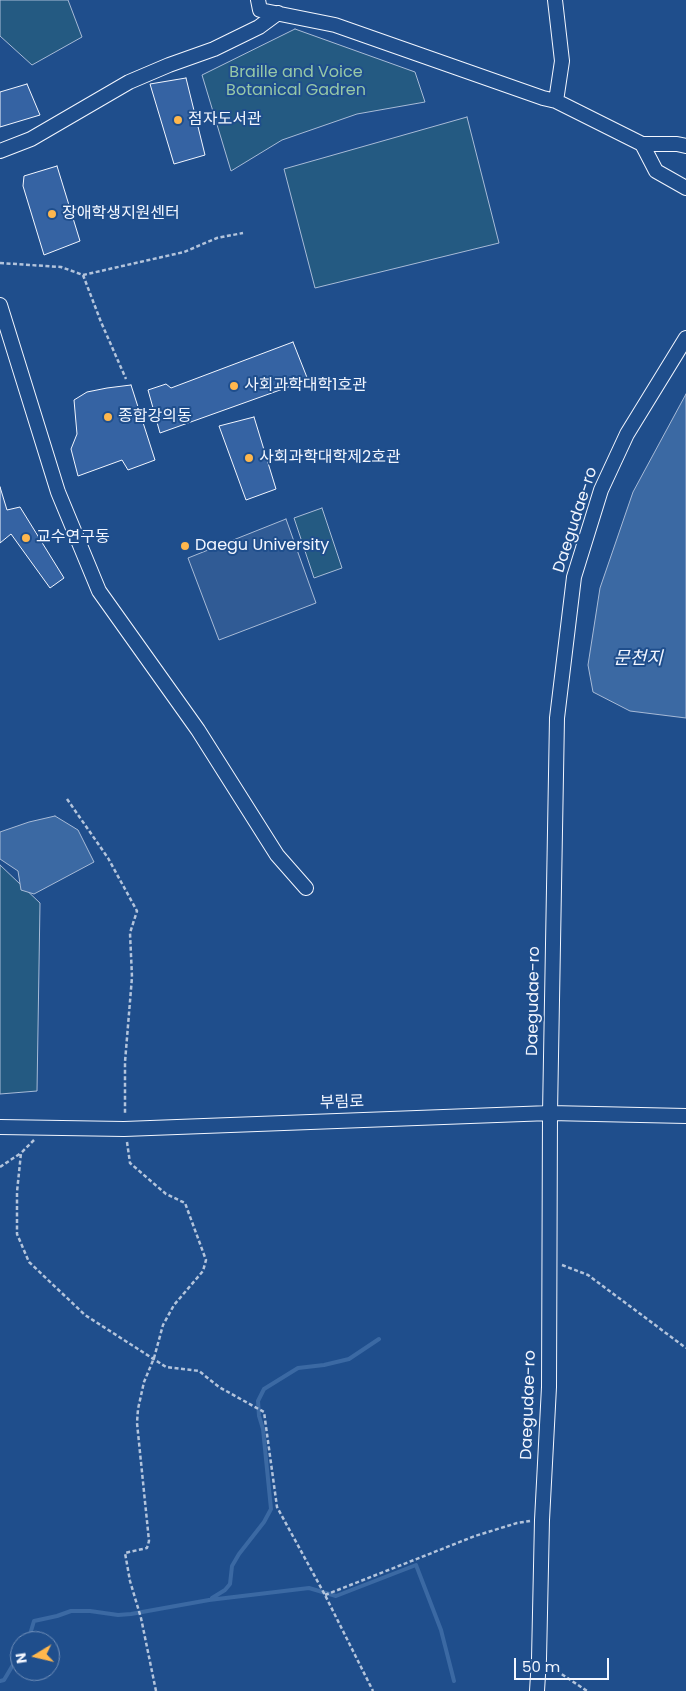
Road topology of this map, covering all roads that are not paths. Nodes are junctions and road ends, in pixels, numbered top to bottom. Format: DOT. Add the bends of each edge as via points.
graph roads {
  1 [pos="258,0"];
  2 [pos="555,0"];
  3 [pos="278,13"];
  4 [pos="556,100"];
  5 [pos="642,144"];
  6 [pos="686,146"];
  7 [pos="0,151"];
  8 [pos="686,188"];
  9 [pos="0,305"];
  10 [pos="686,338"];
  11 [pos="306,888"];
  12 [pos="550,1113"];
  13 [pos="686,1116"];
  14 [pos="0,1127"];
  15 [pos="537,1691"];
  1 -- 3 [label="street" via="260,10"];
  2 -- 4 [label="street" via="562,61"];
  3 -- 4 [label="street" via="335,25"];
  3 -- 7 [label="street" via="259,27 214,48 129,82 30,139"];
  4 -- 5 [label="street"];
  5 -- 6 [label="street"];
  5 -- 8 [label="street" via="656,171"];
  9 -- 11 [label="street" via="58,492 99,591 198,730 277,855"];
  10 -- 12 [label="street, Daegudae-ro" via="623,442 601,490 574,577 557,718"];
  12 -- 13 [label="street, 부림로"];
  12 -- 14 [label="street, 부림로" via="124,1129"];
  12 -- 15 [label="street, Daegudae-ro" via="549,1387"];
}
